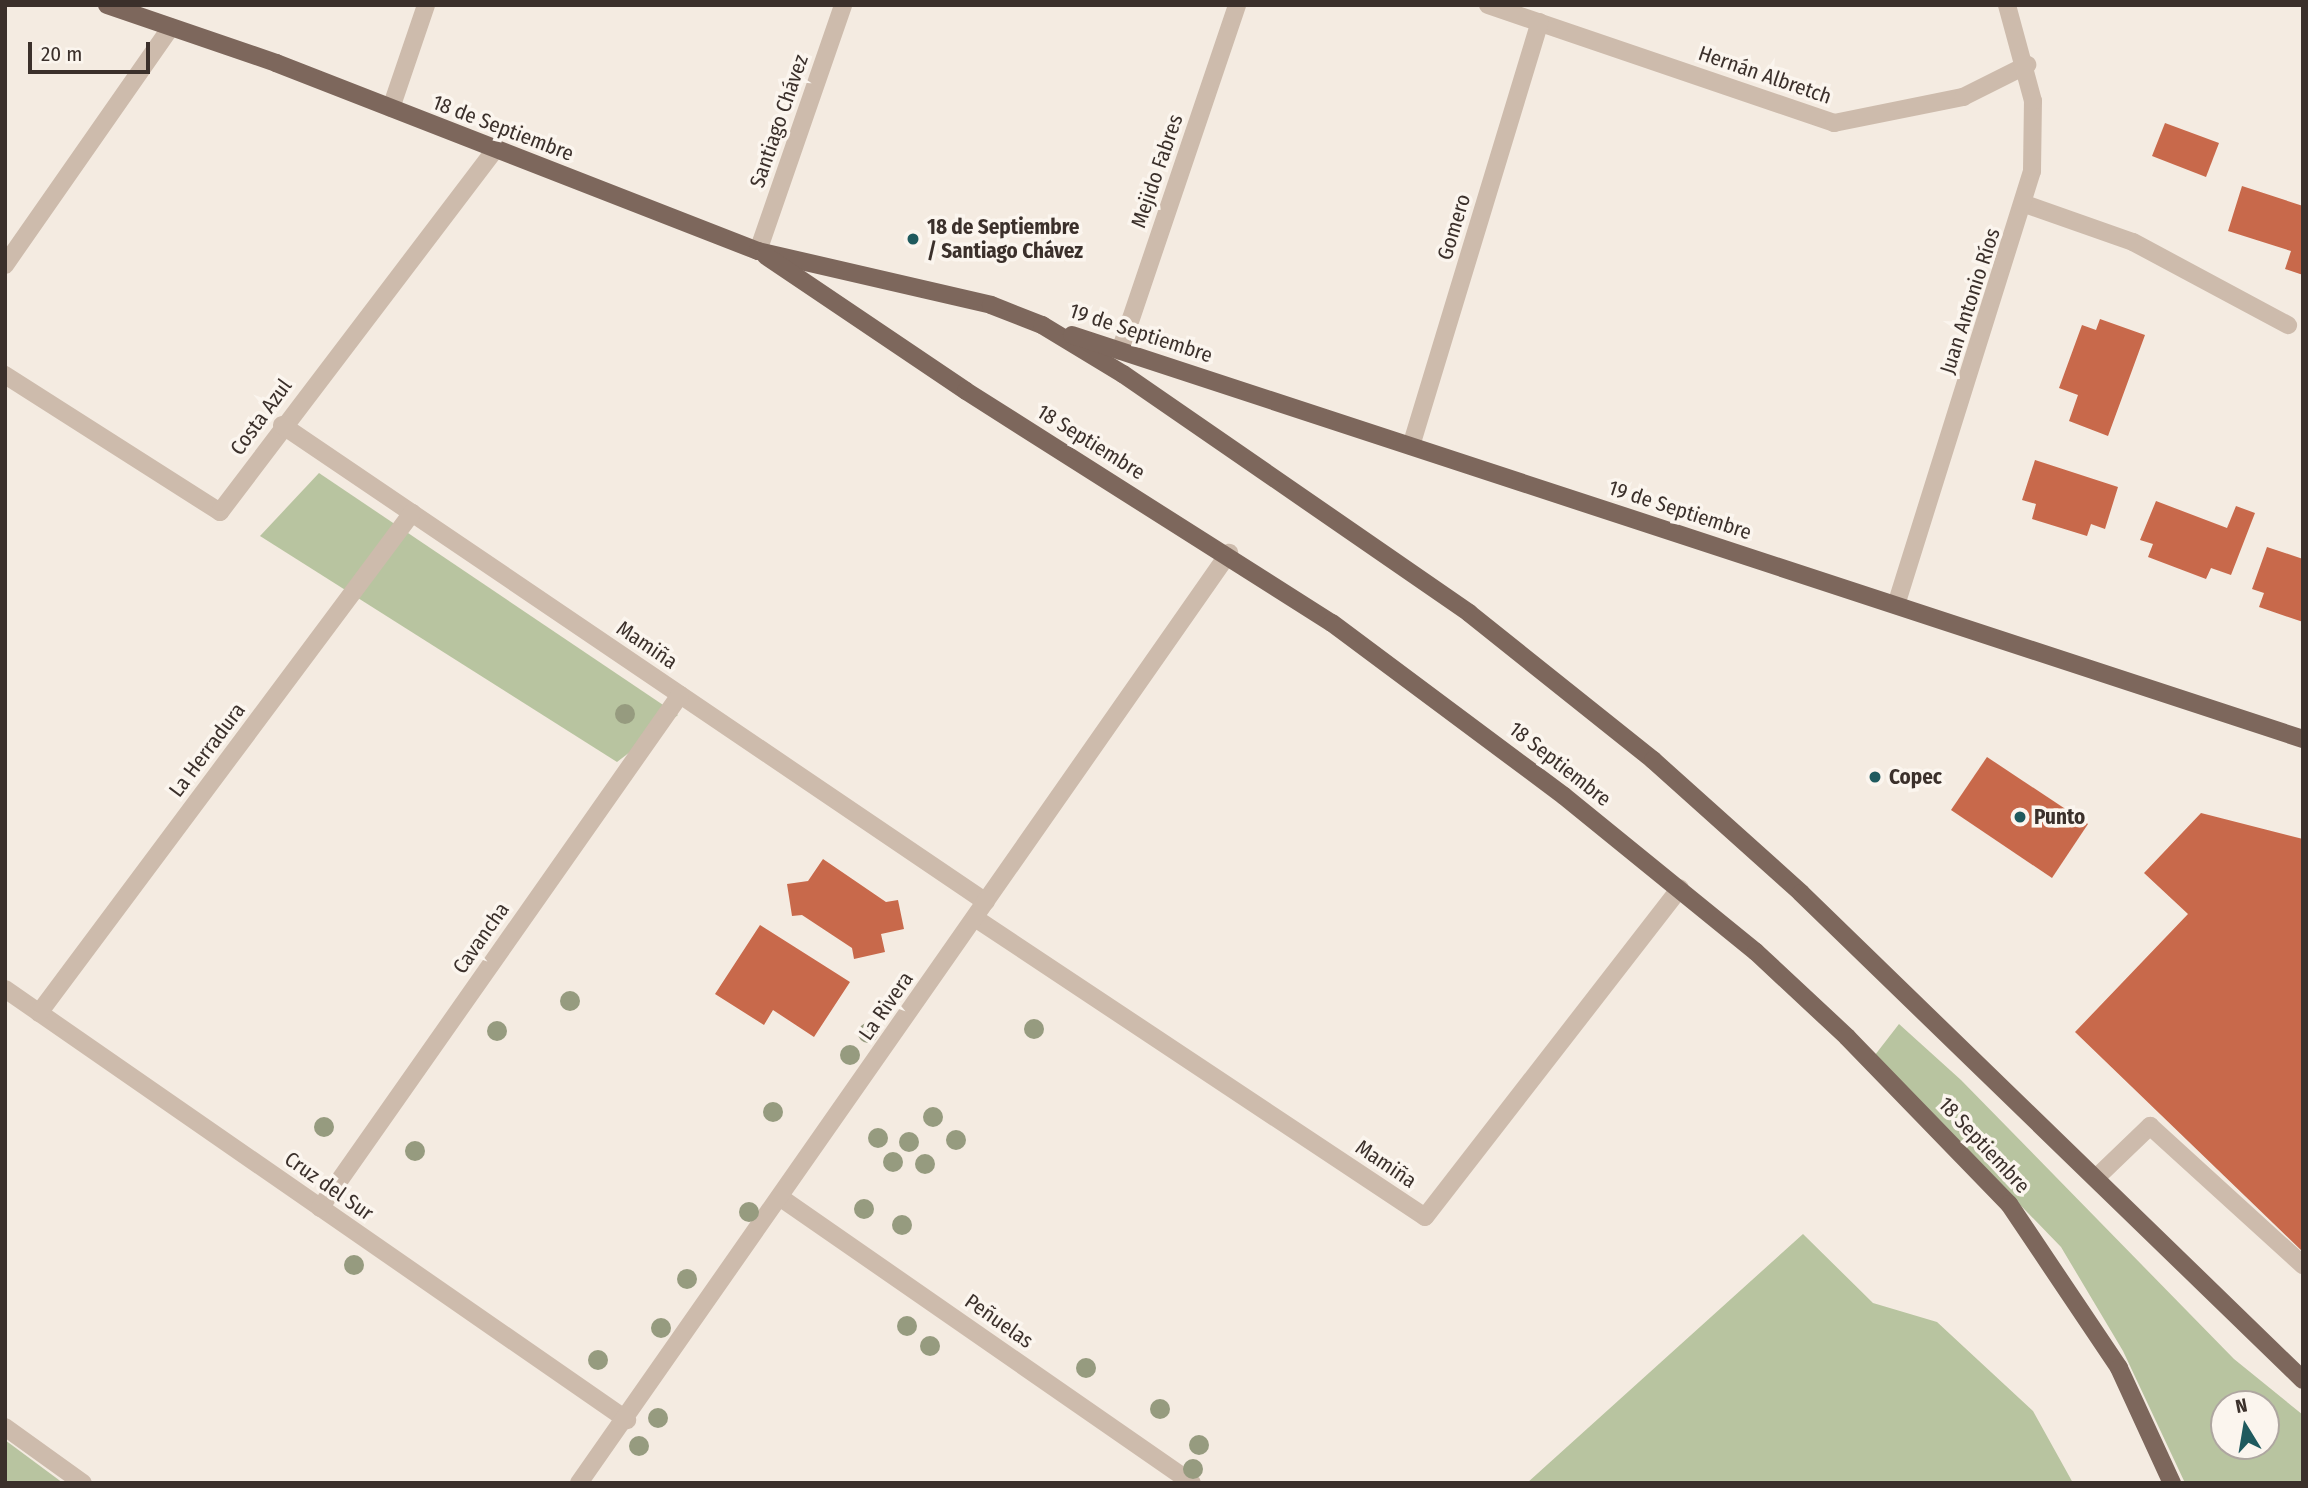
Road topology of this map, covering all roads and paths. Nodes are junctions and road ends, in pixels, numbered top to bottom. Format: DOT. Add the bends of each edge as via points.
graph roads {
  1 [pos="107,5"];
  2 [pos="426,5"];
  3 [pos="843,5"];
  4 [pos="1237,5"];
  5 [pos="1488,5"];
  6 [pos="2007,5"];
  7 [pos="1540,22"];
  8 [pos="171,27"];
  9 [pos="2027,65"];
  10 [pos="391,108"];
  11 [pos="495,150"];
  12 [pos="2025,204"];
  13 [pos="758,251"];
  14 [pos="5,265"];
  15 [pos="1042,325"];
  16 [pos="2288,325"];
  17 [pos="1120,351"];
  18 [pos="5,375"];
  19 [pos="282,425"];
  20 [pos="1411,446"];
  21 [pos="412,513"];
  22 [pos="1229,553"];
  23 [pos="1896,605"];
  24 [pos="680,695"];
  25 [pos="2303,739"];
  26 [pos="1680,888"];
  27 [pos="986,902"];
  28 [pos="975,918"];
  29 [pos="5,989"];
  30 [pos="39,1013"];
  31 [pos="2097,1177"];
  32 [pos="781,1198"];
  33 [pos="320,1208"];
  34 [pos="2303,1265"];
  35 [pos="2303,1380"];
  36 [pos="626,1420"];
  37 [pos="5,1427"];
  38 [pos="83,1483"];
  39 [pos="579,1483"];
  40 [pos="1192,1483"];
  41 [pos="2172,1483"];
  1 -- 8 [label="main road, 18 de Septiembre"];
  2 -- 10 [label="street"];
  3 -- 13 [label="street, Santiago Chávez"];
  4 -- 17 [label="street, Mejido Fabres"];
  5 -- 7 [label="street, Hernán Albretch"];
  6 -- 9 [label="street, Juan Antonio Ríos"];
  7 -- 9 [label="street, Hernán Albretch" via="1834,123 1963,97"];
  7 -- 20 [label="street, Gomero"];
  8 -- 10 [label="main road, 18 de Septiembre"];
  8 -- 14 [label="street"];
  9 -- 12 [label="street, Juan Antonio Ríos" via="2034,137"];
  10 -- 11 [label="main road, 18 de Septiembre"];
  11 -- 13 [label="main road, 18 de Septiembre"];
  11 -- 19 [label="street, Costa Azul"];
  12 -- 16 [label="street" via="2133,242"];
  12 -- 23 [label="street, Juan Antonio Ríos"];
  13 -- 15 [label="main road, 18 de Septiembre" via="887,278"];
  13 -- 22 [label="main road, 18 Septiembre" via="966,391"];
  15 -- 17 [label="main road, 19 de Septiembre"];
  15 -- 31 [label="main road" via="1366,539 1581,699 1765,860"];
  17 -- 20 [label="main road, 19 de Septiembre"];
  18 -- 19 [label="street, Costa Azul" via="220,512"];
  19 -- 21 [label="street, Mamiña"];
  20 -- 23 [label="main road, 19 de Septiembre"];
  21 -- 24 [label="street, Mamiña"];
  21 -- 30 [label="street, La Herradura"];
  22 -- 26 [label="main road, 18 Septiembre" via="1448,707"];
  22 -- 27 [label="street, La Rivera"];
  23 -- 25 [label="main road, 19 de Septiembre"];
  24 -- 27 [label="street, Mamiña"];
  24 -- 33 [label="street, Cavancha"];
  26 -- 28 [label="street, Mamiña" via="1425,1217"];
  26 -- 41 [label="main road, 18 Septiembre" via="1847,1037 2009,1204 2112,1356"];
  27 -- 28 [label="street, La Rivera"];
  28 -- 32 [label="street, La Rivera"];
  29 -- 30 [label="street, Cruz del Sur"];
  30 -- 33 [label="street, Cruz del Sur"];
  31 -- 34 [label="street" via="2150,1126"];
  31 -- 35 [label="main road"];
  32 -- 36 [label="street, La Rivera"];
  32 -- 40 [label="street, Peñuelas"];
  33 -- 36 [label="street, Cruz del Sur"];
  36 -- 39 [label="street, La Rivera"];
  37 -- 38 [label="street"];
}
